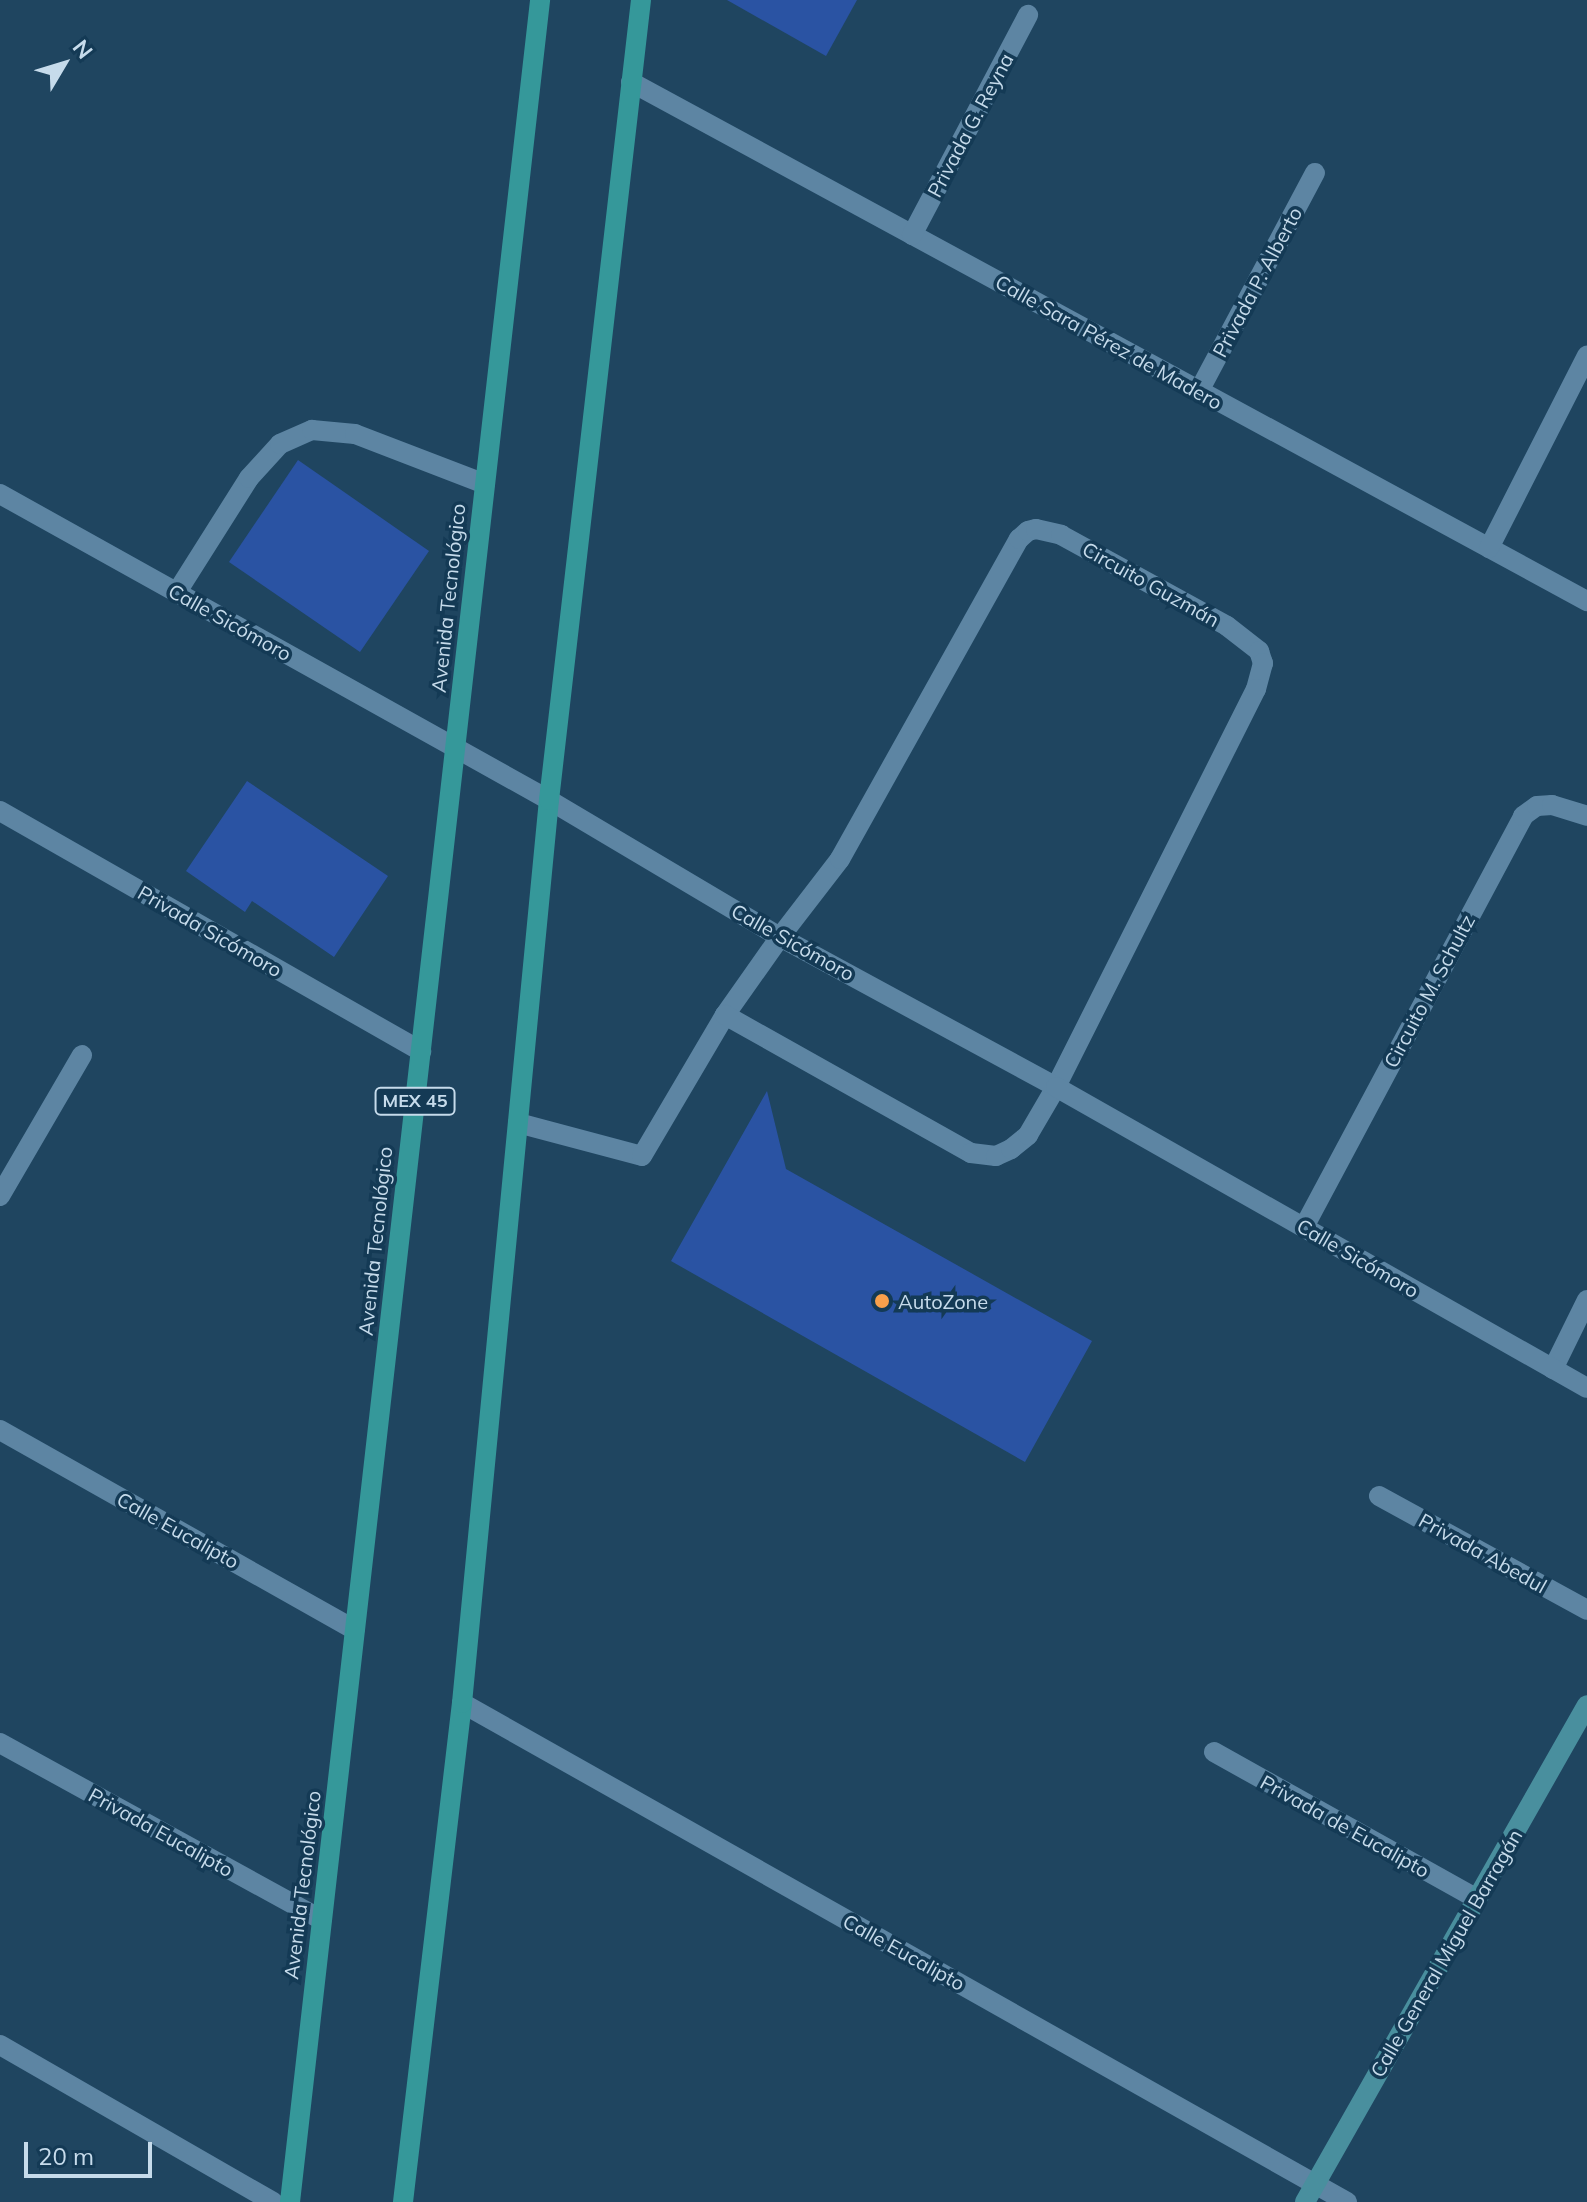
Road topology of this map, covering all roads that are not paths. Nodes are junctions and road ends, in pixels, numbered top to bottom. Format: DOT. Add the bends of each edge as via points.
graph roads {
  1 [pos="540,0"];
  2 [pos="641,0"];
  3 [pos="1028,15"];
  4 [pos="631,82"];
  5 [pos="1315,173"];
  6 [pos="912,235"];
  7 [pos="1587,356"];
  8 [pos="1199,391"];
  9 [pos="485,484"];
  10 [pos="0,494"];
  11 [pos="1489,548"];
  12 [pos="177,592"];
  13 [pos="1587,601"];
  14 [pos="455,748"];
  15 [pos="549,800"];
  16 [pos="0,811"];
  17 [pos="1587,816"];
  18 [pos="780,937"];
  19 [pos="725,1015"];
  20 [pos="421,1051"];
  21 [pos="82,1055"];
  22 [pos="1056,1087"];
  23 [pos="518,1123"];
  24 [pos="0,1196"];
  25 [pos="1304,1227"];
  26 [pos="1587,1300"];
  27 [pos="1553,1369"];
  28 [pos="1587,1388"];
  29 [pos="0,1430"];
  30 [pos="1379,1496"];
  31 [pos="1587,1610"];
  32 [pos="355,1630"];
  33 [pos="462,1703"];
  34 [pos="1587,1705"];
  35 [pos="0,1743"];
  36 [pos="1214,1752"];
  37 [pos="1477,1899"];
  38 [pos="322,1920"];
  39 [pos="0,2045"];
  40 [pos="1310,2193"];
  41 [pos="273,2202"];
  42 [pos="290,2202"];
  43 [pos="403,2202"];
  44 [pos="1347,2202"];
  1 -- 9 [label="main road, Avenida Tecnológico / MEX 45"];
  2 -- 4 [label="main road"];
  3 -- 6 [label="street, Privada G. Reyna"];
  4 -- 6 [label="street, Calle Sara Pérez de Madero"];
  4 -- 15 [label="main road"];
  5 -- 8 [label="street, Privada P. Alberto"];
  6 -- 8 [label="street, Calle Sara Pérez de Madero"];
  7 -- 11 [label="street"];
  8 -- 11 [label="street, Calle Sara Pérez de Madero"];
  9 -- 12 [label="street" via="355,434 312,430 280,444 249,478"];
  9 -- 14 [label="main road, Avenida Tecnológico / MEX 45"];
  10 -- 12 [label="street, Calle Sicómoro"];
  11 -- 13 [label="street, Calle Sara Pérez de Madero"];
  12 -- 14 [label="street, Calle Sicómoro"];
  14 -- 15 [label="street, Calle Sicómoro"];
  14 -- 20 [label="main road, Avenida Tecnológico / MEX 45"];
  15 -- 18 [label="street, Calle Sicómoro"];
  15 -- 23 [label="main road"];
  16 -- 20 [label="street, Privada Sicómoro"];
  17 -- 25 [label="street, Circuito M. Schultz" via="1552,805 1537,806 1523,816"];
  18 -- 19 [label="street"];
  18 -- 22 [label="street, Calle Sicómoro"];
  18 -- 22 [label="street, Circuito Guzmán" via="840,859 1019,539 1036,529 1061,535 1227,626 1252,644 1263,663 1256,689"];
  19 -- 22 [label="street" via="971,1153 996,1156 1011,1149 1028,1135"];
  19 -- 23 [label="street" via="642,1156"];
  20 -- 32 [label="main road, Avenida Tecnológico / MEX 45"];
  21 -- 24 [label="street"];
  22 -- 25 [label="street, Calle Sicómoro"];
  23 -- 33 [label="main road"];
  25 -- 27 [label="street, Calle Sicómoro"];
  26 -- 27 [label="street"];
  27 -- 28 [label="street, Calle Sicómoro"];
  29 -- 32 [label="street, Calle Eucalipto"];
  30 -- 31 [label="street, Privada Abedul"];
  32 -- 38 [label="main road, Avenida Tecnológico / MEX 45"];
  33 -- 40 [label="street, Calle Eucalipto"];
  33 -- 43 [label="main road"];
  34 -- 37 [label="main road, Calle General Miguel Barragán"];
  35 -- 38 [label="street, Privada Eucalipto"];
  36 -- 37 [label="street, Privada de Eucalipto"];
  37 -- 40 [label="main road, Calle General Miguel Barragán"];
  38 -- 42 [label="main road, Avenida Tecnológico / MEX 45"];
  39 -- 41 [label="street"];
  40 -- 44 [label="street, Calle Eucalipto"];
}
